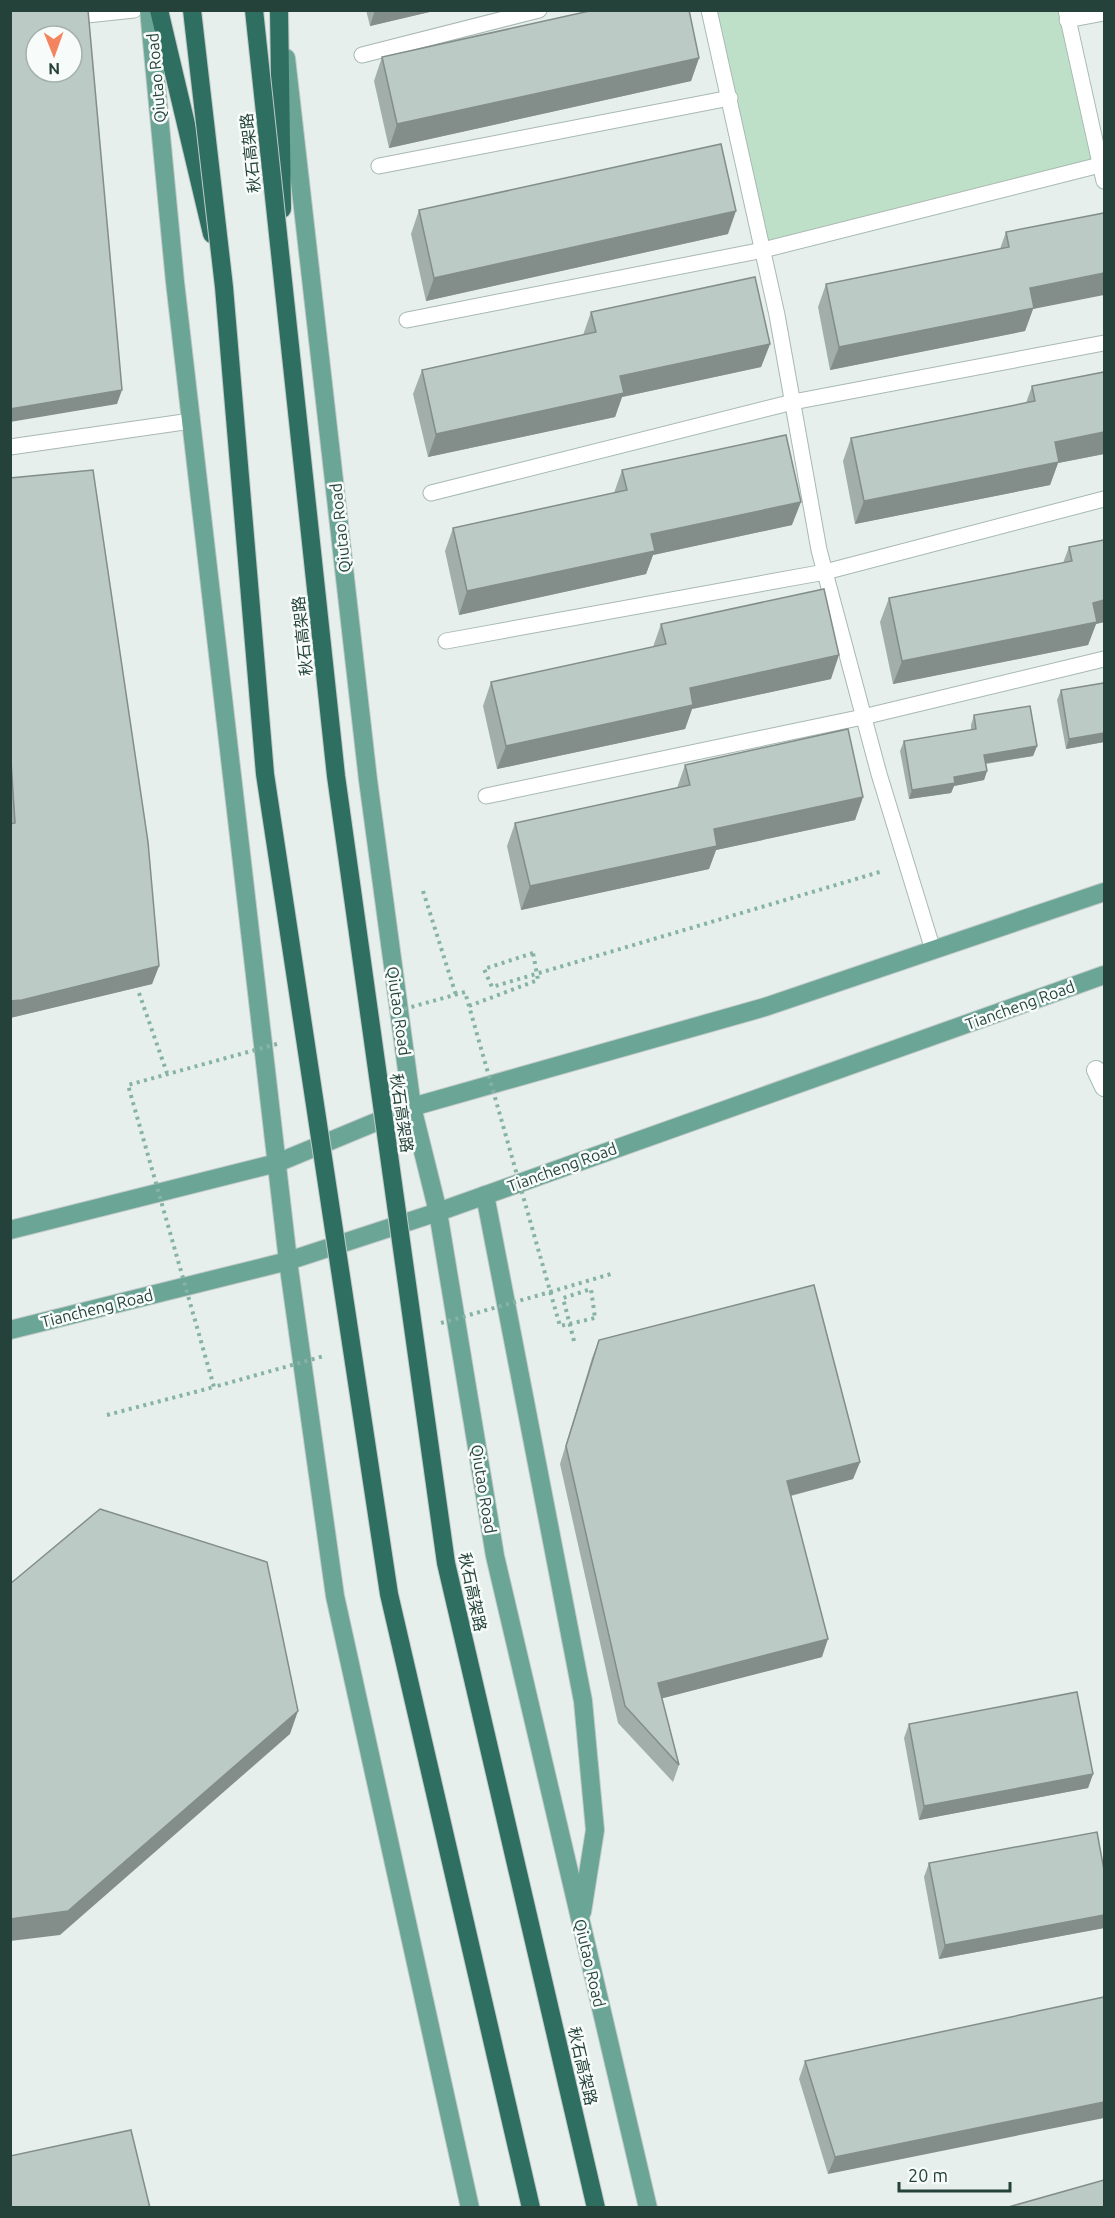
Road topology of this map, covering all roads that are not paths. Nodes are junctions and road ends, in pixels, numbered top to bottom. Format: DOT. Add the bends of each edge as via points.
graph roads {
  1 [pos="134,10"];
  2 [pos="149,10"];
  3 [pos="159,10"];
  4 [pos="192,10"];
  5 [pos="254,10"];
  6 [pos="280,10"];
  7 [pos="539,10"];
  8 [pos="710,10"];
  9 [pos="1104,14"];
  10 [pos="1066,15"];
  11 [pos="55,18"];
  12 [pos="362,55"];
  13 [pos="730,98"];
  14 [pos="1102,164"];
  15 [pos="379,166"];
  16 [pos="1104,181"];
  17 [pos="763,250"];
  18 [pos="284,277"];
  19 [pos="224,287"];
  20 [pos="406,320"];
  21 [pos="1104,343"];
  22 [pos="793,402"];
  23 [pos="191,422"];
  24 [pos="10,447"];
  25 [pos="431,493"];
  26 [pos="1104,499"];
  27 [pos="825,572"];
  28 [pos="446,641"];
  29 [pos="1104,659"];
  30 [pos="864,717"];
  31 [pos="486,796"];
  32 [pos="1104,892"];
  33 [pos="933,950"];
  34 [pos="1104,975"];
  35 [pos="1096,1070"];
  36 [pos="1104,1087"];
  37 [pos="412,1107"];
  38 [pos="277,1163"];
  39 [pos="485,1195"];
  40 [pos="438,1212"];
  41 [pos="10,1230"];
  42 [pos="288,1261"];
  43 [pos="10,1330"];
  44 [pos="580,1919"];
  45 [pos="470,2208"];
  46 [pos="531,2208"];
  47 [pos="596,2208"];
  48 [pos="648,2208"];
  1 -- 11 [label="lane"];
  2 -- 23 [label="main road, Qiutao Road"];
  3 -- 19 [label="highway, bridge"];
  4 -- 19 [label="highway, bridge"];
  5 -- 18 [label="highway, 秋石高架路, bridge"];
  6 -- 18 [label="highway, bridge"];
  6 -- 37 [label="main road, Qiutao Road" via="368,780"];
  7 -- 12 [label="lane"];
  8 -- 13 [label="lane"];
  9 -- 10 [label="lane"];
  10 -- 14 [label="lane"];
  13 -- 15 [label="lane"];
  13 -- 17 [label="lane"];
  14 -- 16 [label="lane"];
  14 -- 17 [label="lane"];
  17 -- 20 [label="lane"];
  17 -- 22 [label="lane"];
  18 -- 47 [label="highway, 秋石高架路, bridge" via="336,776 446,1563"];
  19 -- 46 [label="highway, bridge" via="265,774 389,1594"];
  21 -- 22 [label="lane"];
  22 -- 25 [label="lane"];
  22 -- 27 [label="lane"];
  23 -- 24 [label="lane"];
  23 -- 38 [label="main road, Qiutao Road"];
  26 -- 27 [label="lane"];
  27 -- 28 [label="lane"];
  27 -- 30 [label="lane"];
  29 -- 30 [label="lane"];
  30 -- 31 [label="lane"];
  30 -- 33 [label="lane"];
  32 -- 33 [label="main road"];
  33 -- 37 [label="main road" via="765,1007"];
  34 -- 39 [label="main road, Tiancheng Road"];
  35 -- 36 [label="street"];
  37 -- 38 [label="main road"];
  37 -- 40 [label="main road, Qiutao Road"];
  38 -- 41 [label="main road"];
  38 -- 42 [label="main road, Qiutao Road"];
  39 -- 40 [label="main road, Tiancheng Road"];
  39 -- 44 [label="main road" via="583,1701 595,1830"];
  40 -- 42 [label="main road, Tiancheng Road"];
  40 -- 44 [label="main road, Qiutao Road" via="495,1556"];
  42 -- 43 [label="main road, Tiancheng Road"];
  42 -- 45 [label="main road, Qiutao Road" via="335,1596"];
  44 -- 48 [label="main road, Qiutao Road"];
}
